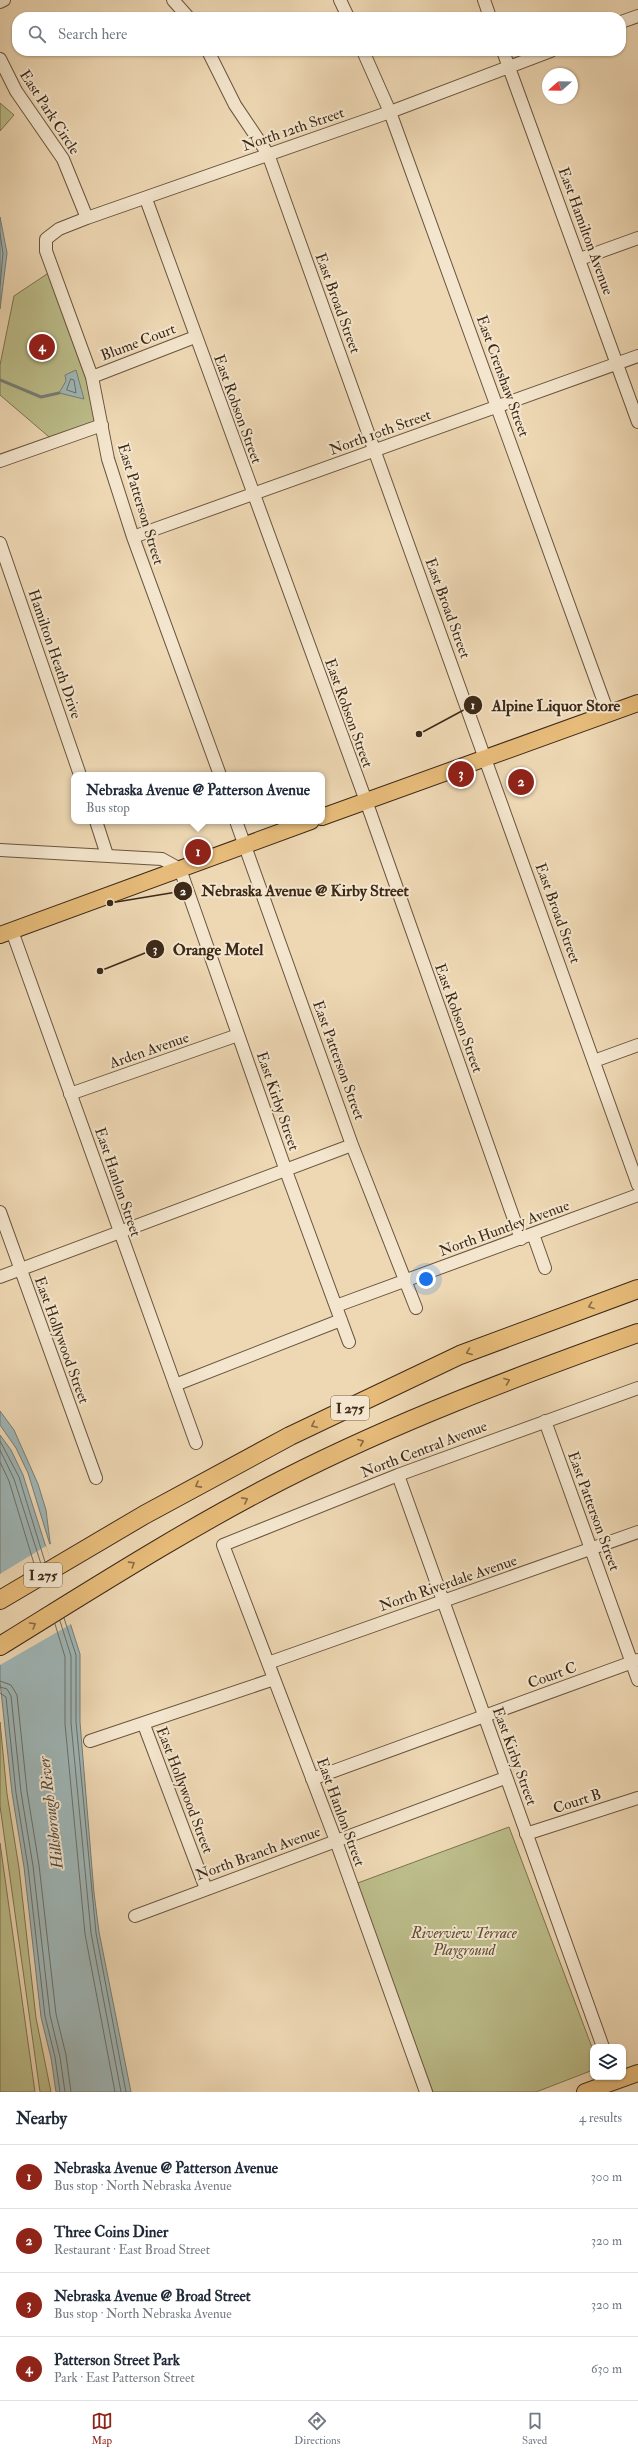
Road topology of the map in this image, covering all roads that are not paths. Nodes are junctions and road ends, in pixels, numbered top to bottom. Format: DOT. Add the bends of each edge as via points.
graph roads {
  1 [pos="4,0"];
  2 [pos="173,0"];
  3 [pos="340,0"];
  4 [pos="484,0"];
  5 [pos="0,2"];
  6 [pos="184,12"];
  7 [pos="346,12"];
  8 [pos="488,12"];
  9 [pos="638,16"];
  10 [pos="626,20"];
  11 [pos="210,56"];
  12 [pos="365,56"];
  13 [pos="505,56"];
  14 [pos="539,56"];
  15 [pos="1,65"];
  16 [pos="510,68"];
  17 [pos="390,112"];
  18 [pos="268,154"];
  19 [pos="146,199"];
  20 [pos="87,218"];
  21 [pos="638,238"];
  22 [pos="46,239"];
  23 [pos="580,259"];
  24 [pos="195,337"];
  25 [pos="638,356"];
  26 [pos="617,364"];
  27 [pos="92,377"];
  28 [pos="497,407"];
  29 [pos="638,422"];
  30 [pos="102,425"];
  31 [pos="374,451"];
  32 [pos="0,461"];
  33 [pos="252,494"];
  34 [pos="133,537"];
  35 [pos="0,543"];
  36 [pos="638,703"];
  37 [pos="608,713"];
  38 [pos="486,758"];
  39 [pos="79,772"];
  40 [pos="219,772"];
  41 [pos="366,801"];
  42 [pos="325,816"];
  43 [pos="97,824"];
  44 [pos="237,824"];
  45 [pos="303,824"];
  46 [pos="246,845"];
  47 [pos="0,850"];
  48 [pos="107,855"];
  49 [pos="180,870"];
  50 [pos="6,933"];
  51 [pos="238,1035"];
  52 [pos="638,1046"];
  53 [pos="594,1061"];
  54 [pos="70,1094"];
  55 [pos="352,1145"];
  56 [pos="286,1171"];
  57 [pos="638,1185"];
  58 [pos="638,1195"];
  59 [pos="0,1212"];
  60 [pos="118,1232"];
  61 [pos="533,1234"];
  62 [pos="521,1239"];
  63 [pos="545,1268"];
  64 [pos="19,1270"];
  65 [pos="0,1277"];
  66 [pos="405,1282"];
  67 [pos="633,1291"];
  68 [pos="336,1306"];
  69 [pos="416,1308"];
  70 [pos="341,1320"];
  71 [pos="638,1333"];
  72 [pos="349,1342"];
  73 [pos="175,1385"];
  74 [pos="638,1388"];
  75 [pos="545,1421"];
  76 [pos="196,1443"];
  77 [pos="398,1475"];
  78 [pos="96,1478"];
  79 [pos="638,1532"];
  80 [pos="223,1545"];
  81 [pos="591,1549"];
  82 [pos="0,1600"];
  83 [pos="442,1602"];
  84 [pos="0,1646"];
  85 [pos="635,1662"];
  86 [pos="268,1663"];
  87 [pos="274,1678"];
  88 [pos="638,1680"];
  89 [pos="483,1717"];
  90 [pos="144,1725"];
  91 [pos="90,1741"];
  92 [pos="505,1778"];
  93 [pos="312,1780"];
  94 [pos="638,1798"];
  95 [pos="526,1834"];
  96 [pos="336,1841"];
  97 [pos="206,1889"];
  98 [pos="135,1916"];
  99 [pos="602,2044"];
  100 [pos="638,2073"];
  101 [pos="617,2083"];
  102 [pos="426,2092"];
  103 [pos="585,2092"];
  1 -- 5 [label="street"];
  2 -- 6 [label="street"];
  3 -- 7 [label="street"];
  4 -- 8 [label="street"];
  9 -- 10 [label="street"];
  11 -- 18 [label="street, East Broad Street" via="235,105"];
  12 -- 17 [label="street, East Crenshaw Street"];
  13 -- 16 [label="street, East Hamilton Avenue"];
  14 -- 16 [label="street, North 12th Street"];
  15 -- 20 [label="street, East Park Circle" via="63,159"];
  16 -- 17 [label="street, North 12th Street"];
  16 -- 23 [label="street, East Hamilton Avenue"];
  17 -- 18 [label="street, North 12th Street"];
  17 -- 28 [label="street, East Crenshaw Street"];
  18 -- 19 [label="street, North 12th Street"];
  18 -- 31 [label="street, East Broad Street"];
  19 -- 20 [label="street, North 12th Street"];
  19 -- 24 [label="street, East Robson Street"];
  20 -- 22 [label="street, North 12th Street" via="58,229"];
  21 -- 23 [label="street"];
  22 -- 27 [label="street, East Patterson Street" via="46,252"];
  23 -- 26 [label="street, East Hamilton Avenue"];
  24 -- 27 [label="street, Blume Court"];
  24 -- 33 [label="street, East Robson Street"];
  25 -- 26 [label="street, North 10th Street"];
  26 -- 28 [label="street, North 10th Street"];
  26 -- 29 [label="street, East Hamilton Avenue"];
  27 -- 30 [label="street, East Patterson Street"];
  28 -- 31 [label="street, North 10th Street"];
  28 -- 37 [label="street, East Crenshaw Street"];
  30 -- 32 [label="street"];
  30 -- 34 [label="street, East Patterson Street" via="108,459"];
  31 -- 33 [label="street, North 10th Street"];
  31 -- 38 [label="street, East Broad Street"];
  33 -- 34 [label="street, North 10th Street"];
  33 -- 41 [label="street, East Robson Street"];
  34 -- 40 [label="street, East Patterson Street"];
  35 -- 39 [label="street, Hamilton Heath Drive"];
  36 -- 37 [label="main road"];
  37 -- 38 [label="main road"];
  38 -- 41 [label="main road"];
  38 -- 53 [label="street, East Broad Street"];
  41 -- 42 [label="main road"];
  41 -- 62 [label="street, East Robson Street"];
  43 -- 48 [label="street"];
  44 -- 46 [label="street, East Patterson Street"];
  45 -- 46 [label="main road"];
  46 -- 49 [label="main road"];
  46 -- 55 [label="street, East Patterson Street"];
  47 -- 48 [label="street"];
  48 -- 49 [label="street" via="162,859"];
  49 -- 50 [label="main road"];
  49 -- 51 [label="street, East Kirby Street"];
  50 -- 54 [label="street, East Hanlon Street"];
  51 -- 54 [label="street, Arden Avenue"];
  51 -- 56 [label="street, East Kirby Street"];
  52 -- 53 [label="street"];
  53 -- 57 [label="street, East Broad Street"];
  54 -- 60 [label="street, East Hanlon Street"];
  55 -- 56 [label="street"];
  55 -- 66 [label="street, East Patterson Street"];
  56 -- 60 [label="street"];
  56 -- 68 [label="street, East Kirby Street"];
  58 -- 61 [label="street, North Huntley Avenue"];
  59 -- 64 [label="street, East Hollywood Street"];
  60 -- 64 [label="street"];
  60 -- 73 [label="street, East Hanlon Street"];
  61 -- 62 [label="street, North Huntley Avenue"];
  61 -- 63 [label="street"];
  62 -- 66 [label="street, North Huntley Avenue"];
  64 -- 65 [label="street"];
  64 -- 78 [label="street, East Hollywood Street"];
  66 -- 68 [label="street, North Huntley Avenue"];
  66 -- 69 [label="street, East Patterson Street"];
  67 -- 82 [label="highway, I 275, one-way" via="460,1355 277,1443 209,1479"];
  68 -- 70 [label="street, East Kirby Street"];
  70 -- 72 [label="street, East Kirby Street"];
  70 -- 73 [label="street"];
  84 -- 71 [label="highway, I 275, one-way" via="161,1546 351,1447 525,1374"];
  73 -- 76 [label="street, East Hanlon Street"];
  74 -- 75 [label="street, North Central Avenue"];
  75 -- 77 [label="street, North Central Avenue"];
  75 -- 81 [label="street, East Patterson Street"];
  77 -- 80 [label="street, North Central Avenue"];
  77 -- 83 [label="street, East Kirby Street"];
  79 -- 81 [label="street, North Riverdale Avenue"];
  80 -- 86 [label="street, East Hanlon Street"];
  81 -- 83 [label="street, North Riverdale Avenue"];
  81 -- 85 [label="street, East Patterson Street"];
  83 -- 86 [label="street, North Riverdale Avenue"];
  83 -- 89 [label="street, East Kirby Street"];
  85 -- 88 [label="street, East Patterson Street"];
  85 -- 89 [label="street, Court C"];
  86 -- 87 [label="street, East Hanlon Street"];
  87 -- 90 [label="street"];
  87 -- 93 [label="street, East Hanlon Street"];
  89 -- 92 [label="street, East Kirby Street"];
  89 -- 93 [label="street, Court C"];
  90 -- 91 [label="street"];
  90 -- 97 [label="street, East Hollywood Street"];
  92 -- 95 [label="street, East Kirby Street"];
  92 -- 96 [label="street, North Branch Avenue"];
  93 -- 96 [label="street, East Hanlon Street"];
  94 -- 95 [label="street, Court B"];
  95 -- 99 [label="street, East Kirby Street"];
  96 -- 97 [label="street, North Branch Avenue"];
  96 -- 102 [label="street, East Hanlon Street"];
  97 -- 98 [label="street, North Branch Avenue"];
  100 -- 101 [label="main road"];
  101 -- 103 [label="main road"];
}
